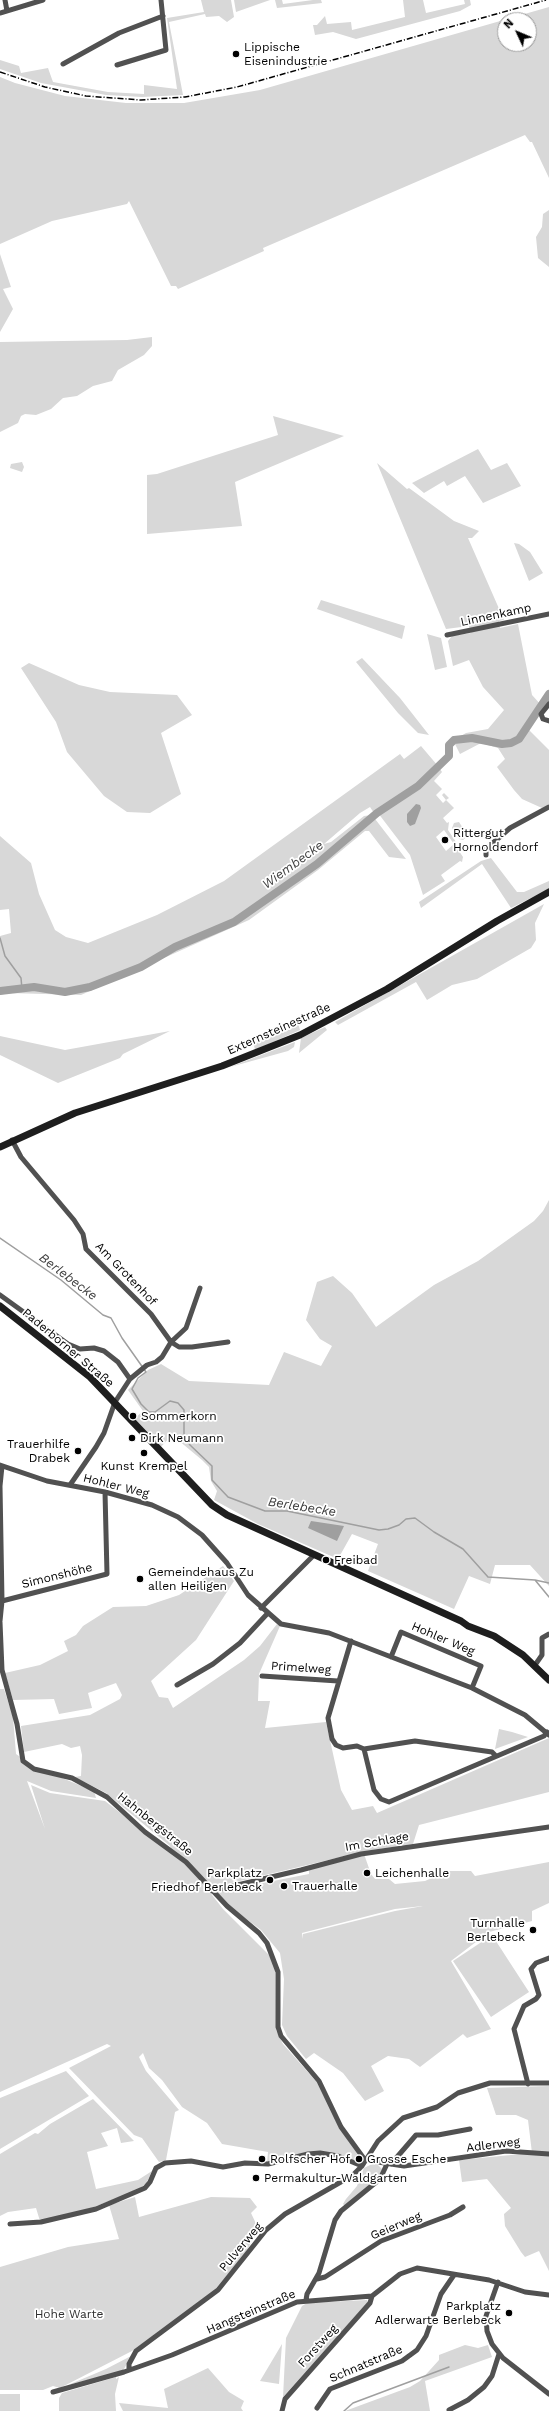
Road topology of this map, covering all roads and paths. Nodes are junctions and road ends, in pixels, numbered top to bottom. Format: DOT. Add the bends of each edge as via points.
graph roads {
  1 [pos="5,0"];
  2 [pos="43,0"];
  3 [pos="161,0"];
  4 [pos="7,11"];
  5 [pos="0,14"];
  6 [pos="163,16"];
  7 [pos="63,64"];
  8 [pos="117,65"];
  9 [pos="549,614"];
  10 [pos="447,635"];
  11 [pos="549,704"];
  12 [pos="549,721"];
  13 [pos="549,807"];
  14 [pos="486,855"];
  15 [pos="549,892"];
  16 [pos="12,1140"];
  17 [pos="0,1147"];
  18 [pos="200,1288"];
  19 [pos="0,1295"];
  20 [pos="0,1306"];
  21 [pos="171,1342"];
  22 [pos="228,1342"];
  23 [pos="130,1379"];
  24 [pos="114,1402"];
  25 [pos="1,1466"];
  26 [pos="70,1485"];
  27 [pos="105,1492"];
  28 [pos="0,1554"];
  29 [pos="314,1555"];
  30 [pos="2,1601"];
  31 [pos="261,1608"];
  32 [pos="267,1614"];
  33 [pos="0,1622"];
  34 [pos="549,1634"];
  35 [pos="351,1641"];
  36 [pos="0,1657"];
  37 [pos="391,1657"];
  38 [pos="535,1665"];
  39 [pos="262,1676"];
  40 [pos="549,1680"];
  41 [pos="338,1681"];
  42 [pos="177,1685"];
  43 [pos="472,1688"];
  44 [pos="548,1734"];
  45 [pos="364,1749"];
  46 [pos="495,1755"];
  47 [pos="549,1828"];
  48 [pos="212,1891"];
  49 [pos="549,1958"];
  50 [pos="549,2082"];
  51 [pos="528,2084"];
  52 [pos="470,2129"];
  53 [pos="549,2154"];
  54 [pos="365,2160"];
  55 [pos="389,2164"];
  56 [pos="362,2166"];
  57 [pos="464,2207"];
  58 [pos="10,2224"];
  59 [pos="454,2275"];
  60 [pos="317,2279"];
  61 [pos="498,2282"];
  62 [pos="549,2295"];
  63 [pos="372,2296"];
  64 [pos="306,2300"];
  65 [pos="499,2354"];
  66 [pos="129,2370"];
  67 [pos="53,2392"];
  68 [pos="549,2394"];
  69 [pos="317,2408"];
  70 [pos="449,2410"];
  71 [pos="282,2411"];
  1 -- 4 [label="street"];
  2 -- 4 [label="street"];
  3 -- 6 [label="street"];
  4 -- 5 [label="street"];
  6 -- 7 [label="street" via="119,33"];
  6 -- 8 [label="street" via="166,50"];
  9 -- 10 [label="street, Linnenkamp"];
  11 -- 12 [label="street" via="541,714 543,719"];
  13 -- 14 [label="street" via="510,828 486,849"];
  15 -- 16 [label="main road, Externsteinestraße" via="387,989 303,1034 222,1066 75,1113"];
  16 -- 17 [label="main road, Externsteinestraße"];
  16 -- 21 [label="street, Am Grotenhof" via="21,1156 74,1220 83,1234 86,1249 150,1314"];
  18 -- 21 [label="street" via="186,1328"];
  19 -- 23 [label="street" via="68,1344 80,1349 94,1348 104,1351 118,1362"];
  20 -- 24 [label="main road, Paderborner Straße" via="79,1368"];
  21 -- 22 [label="street" via="179,1347"];
  21 -- 23 [label="street" via="162,1357"];
  23 -- 24 [label="street"];
  24 -- 26 [label="street" via="104,1434"];
  24 -- 29 [label="main road, Paderborner Straße" via="212,1505 227,1515"];
  25 -- 26 [label="street, Hohler Weg" via="47,1481"];
  25 -- 28 [label="street, Hahnbergstraße"];
  26 -- 27 [label="street, Hohler Weg"];
  27 -- 30 [label="street, Simonshöhe" via="107,1574"];
  27 -- 31 [label="street, Hohler Weg" via="152,1505 191,1525 227,1563 240,1586"];
  28 -- 30 [label="street, Hahnbergstraße"];
  29 -- 31 [label="street"];
  29 -- 38 [label="main road, Paderborner Straße" via="486,1632 511,1646"];
  30 -- 33 [label="street, Hahnbergstraße"];
  31 -- 32 [label="street, Hohler Weg"];
  32 -- 35 [label="street, Hohler Weg" via="281,1624 322,1631"];
  32 -- 42 [label="street" via="240,1643"];
  33 -- 36 [label="street, Hahnbergstraße"];
  34 -- 38 [label="street" via="542,1638 542,1655"];
  35 -- 37 [label="street, Hohler Weg"];
  35 -- 41 [label="street"];
  36 -- 48 [label="street, Hahnbergstraße" via="17,1724 23,1761 27,1766 72,1778 96,1790 145,1832 186,1862"];
  37 -- 43 [label="street, Hohler Weg"];
  37 -- 43 [label="street, Hohler Weg" via="400,1632 481,1666"];
  38 -- 40 [label="main road, Paderborner Straße"];
  39 -- 41 [label="street, Primelweg"];
  41 -- 45 [label="street" via="328,1718 332,1739 336,1745 343,1748 357,1746"];
  43 -- 44 [label="street, Hohler Weg" via="525,1715"];
  44 -- 46 [label="street"];
  45 -- 46 [label="street" via="416,1741 492,1752"];
  45 -- 46 [label="street" via="374,1790 381,1799 390,1802"];
  47 -- 48 [label="street, Im Schlage" via="361,1854"];
  48 -- 54 [label="street, Hahnbergstraße" via="267,1943 278,1972 278,2028 281,2036 318,2081 341,2127"];
  49 -- 51 [label="street" via="536,1963 531,1969 539,1995 524,2006 514,2029"];
  50 -- 51 [label="street, Pulverweg"];
  51 -- 54 [label="street, Pulverweg" via="490,2083 475,2086 458,2093 437,2107 410,2114 378,2141"];
  52 -- 55 [label="street" via="438,2135 416,2135"];
  53 -- 55 [label="street, Adlerweg" via="506,2151 426,2164"];
  54 -- 55 [label="street, Adlerweg"];
  54 -- 56 [label="street, Pulverweg"];
  55 -- 60 [label="street" via="380,2179 341,2211 335,2220"];
  56 -- 58 [label="street" via="338,2156 320,2153 268,2164 246,2163 223,2167 191,2161 165,2163 156,2168 145,2188 96,2209 41,2222"];
  56 -- 66 [label="street, Pulverweg" via="344,2181 280,2218 258,2240 218,2290 136,2351 129,2364"];
  57 -- 60 [label="street, Geierweg" via="450,2215 381,2241 325,2277"];
  59 -- 61 [label="street"];
  59 -- 63 [label="street" via="429,2268 412,2269 400,2274"];
  59 -- 69 [label="street, Schnatstraße" via="441,2294 426,2336 417,2350 402,2361 330,2389"];
  60 -- 64 [label="street"];
  61 -- 62 [label="street" via="525,2292"];
  61 -- 65 [label="street" via="488,2303 486,2324 492,2344"];
  63 -- 64 [label="street, Hangsteinstraße"];
  63 -- 71 [label="street, Forstweg" via="370,2303 285,2399"];
  64 -- 66 [label="street, Hangsteinstraße" via="246,2323 206,2342"];
  65 -- 68 [label="street"];
  65 -- 70 [label="street" via="492,2376 484,2387 468,2400"];
  66 -- 67 [label="street, Hangsteinstraße"];
}
